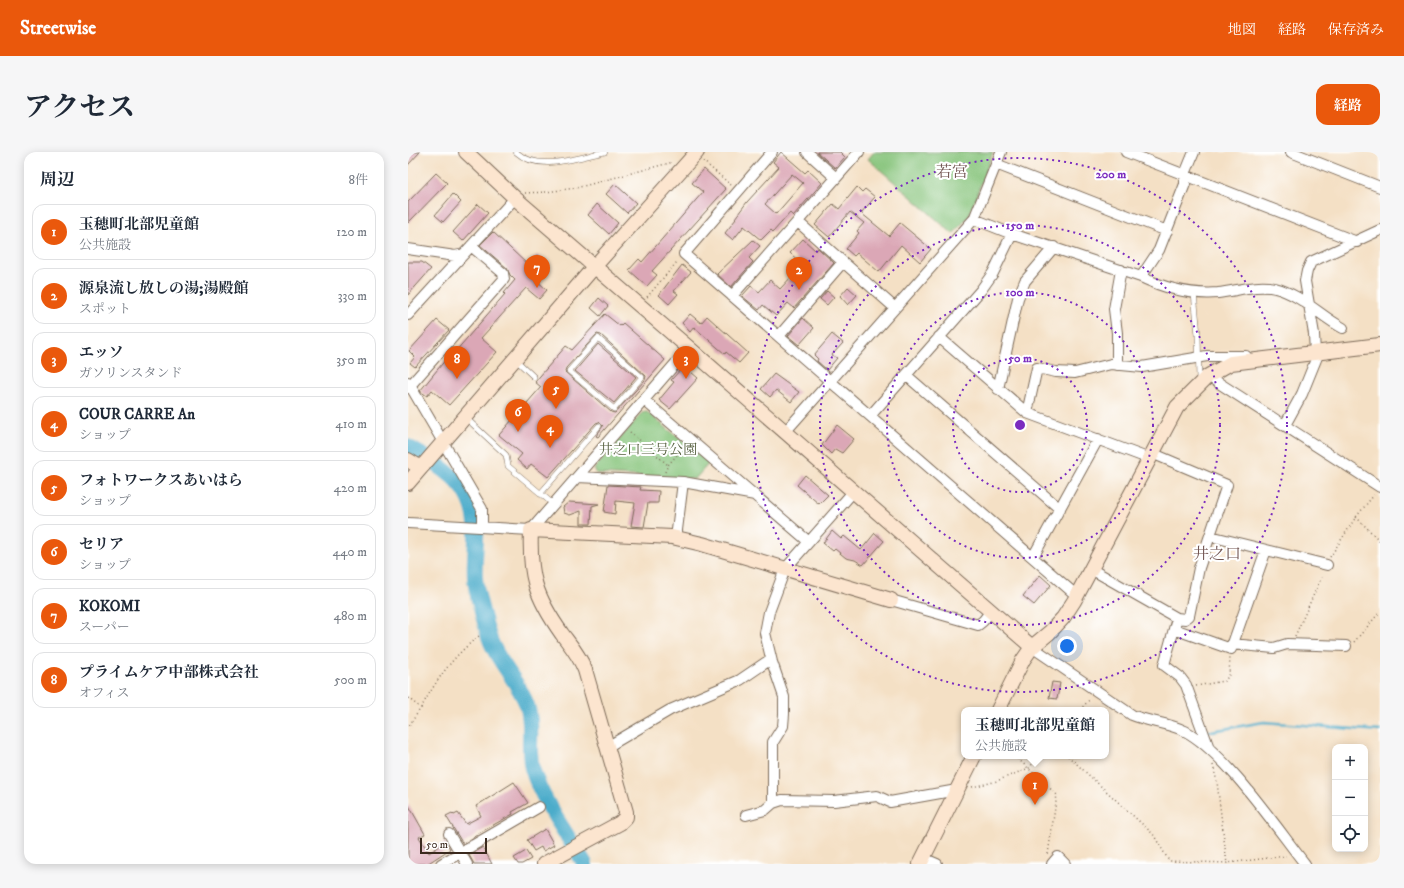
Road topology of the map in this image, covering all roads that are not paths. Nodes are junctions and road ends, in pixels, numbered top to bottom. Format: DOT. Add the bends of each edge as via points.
graph roads {
  1 [pos="466,152"];
  2 [pos="516,152"];
  3 [pos="605,152"];
  4 [pos="772,152"];
  5 [pos="807,152"];
  6 [pos="859,152"];
  7 [pos="1001,152"];
  8 [pos="1126,152"];
  9 [pos="1194,152"];
  10 [pos="1291,152"];
  11 [pos="696,153"];
  12 [pos="996,164"];
  13 [pos="1185,174"];
  14 [pos="836,178"];
  15 [pos="1380,187"];
  16 [pos="515,198"];
  17 [pos="974,219"];
  18 [pos="798,222"];
  19 [pos="1380,230"];
  20 [pos="1167,231"];
  21 [pos="1012,234"];
  22 [pos="1357,242"];
  23 [pos="471,246"];
  24 [pos="1054,247"];
  25 [pos="408,249"];
  26 [pos="464,254"];
  27 [pos="843,262"];
  28 [pos="594,267"];
  29 [pos="1121,270"];
  30 [pos="1141,277"];
  31 [pos="1194,293"];
  32 [pos="732,296"];
  33 [pos="1309,305"];
  34 [pos="895,308"];
  35 [pos="408,315"];
  36 [pos="1343,328"];
  37 [pos="780,336"];
  38 [pos="598,338"];
  39 [pos="939,338"];
  40 [pos="1380,345"];
  41 [pos="689,348"];
  42 [pos="1317,352"];
  43 [pos="1199,358"];
  44 [pos="1260,359"];
  45 [pos="515,360"];
  46 [pos="1117,365"];
  47 [pos="906,375"];
  48 [pos="534,377"];
  49 [pos="830,380"];
  50 [pos="1204,380"];
  51 [pos="409,386"];
  52 [pos="998,389"];
  53 [pos="644,400"];
  54 [pos="1027,413"];
  55 [pos="870,416"];
  56 [pos="465,417"];
  57 [pos="1285,425"];
  58 [pos="599,426"];
  59 [pos="785,432"];
  60 [pos="1098,439"];
  61 [pos="444,442"];
  62 [pos="1152,456"];
  63 [pos="408,460"];
  64 [pos="422,466"];
  65 [pos="577,477"];
  66 [pos="683,482"];
  67 [pos="408,483"];
  68 [pos="1380,487"];
  69 [pos="853,492"];
  70 [pos="540,494"];
  71 [pos="755,495"];
  72 [pos="553,504"];
  73 [pos="1060,509"];
  74 [pos="408,523"];
  75 [pos="482,526"];
  76 [pos="531,530"];
  77 [pos="1210,536"];
  78 [pos="676,538"];
  79 [pos="809,542"];
  80 [pos="1266,550"];
  81 [pos="1033,557"];
  82 [pos="1327,565"];
  83 [pos="785,569"];
  84 [pos="1091,569"];
  85 [pos="1077,596"];
  86 [pos="891,600"];
  87 [pos="991,611"];
  88 [pos="1177,618"];
  89 [pos="1174,629"];
  90 [pos="1346,646"];
  91 [pos="1032,647"];
  92 [pos="1231,647"];
  93 [pos="771,660"];
  94 [pos="1000,707"];
  95 [pos="607,747"];
  96 [pos="1213,753"];
  97 [pos="972,759"];
  98 [pos="957,790"];
  99 [pos="773,802"];
  100 [pos="538,807"];
  101 [pos="746,815"];
  102 [pos="449,834"];
  103 [pos="461,853"];
  104 [pos="1050,860"];
  105 [pos="921,861"];
  106 [pos="441,864"];
  107 [pos="467,864"];
  108 [pos="544,864"];
  109 [pos="937,864"];
  110 [pos="1065,864"];
  111 [pos="1305,864"];
  1 -- 16 [label="street"];
  2 -- 3 [label="lane" via="524,159 544,164"];
  4 -- 32 [label="street" via="684,254"];
  5 -- 14 [label="street"];
  6 -- 14 [label="street"];
  7 -- 12 [label="street"];
  8 -- 13 [label="street"];
  9 -- 13 [label="street"];
  10 -- 15 [label="street"];
  11 -- 28 [label="street"];
  12 -- 17 [label="street"];
  12 -- 20 [label="street"];
  13 -- 20 [label="street" via="1185,184"];
  13 -- 22 [label="street"];
  14 -- 18 [label="street"];
  16 -- 23 [label="street"];
  16 -- 28 [label="street"];
  17 -- 21 [label="street"];
  17 -- 34 [label="street"];
  18 -- 27 [label="street"];
  18 -- 32 [label="street"];
  19 -- 22 [label="street"];
  20 -- 30 [label="street" via="1159,250"];
  21 -- 24 [label="street"];
  21 -- 39 [label="street" via="993,273"];
  22 -- 33 [label="street" via="1311,262 1305,281"];
  23 -- 26 [label="street"];
  23 -- 51 [label="street" via="503,273 504,279"];
  24 -- 29 [label="street"];
  24 -- 52 [label="street" via="1026,281 1018,298"];
  25 -- 26 [label="street" via="455,256"];
  26 -- 35 [label="street"];
  27 -- 34 [label="street"];
  27 -- 37 [label="street"];
  28 -- 41 [label="street"];
  28 -- 45 [label="street"];
  29 -- 30 [label="street"];
  29 -- 46 [label="street" via="1114,309 1118,346"];
  30 -- 31 [label="street"];
  31 -- 33 [label="street" via="1218,293 1260,286 1294,295"];
  31 -- 43 [label="lane"];
  32 -- 37 [label="street"];
  33 -- 36 [label="street"];
  33 -- 42 [label="street"];
  34 -- 49 [label="street"];
  37 -- 49 [label="street"];
  38 -- 38 [label="lane" via="642,377 614,409 569,371"];
  39 -- 47 [label="street"];
  39 -- 52 [label="street"];
  40 -- 42 [label="street"];
  41 -- 53 [label="street"];
  41 -- 59 [label="street"];
  42 -- 44 [label="street"];
  42 -- 57 [label="street" via="1302,394"];
  43 -- 44 [label="street" via="1242,356"];
  43 -- 46 [label="street" via="1142,367"];
  43 -- 50 [label="lane"];
  44 -- 50 [label="street" via="1231,363"];
  45 -- 48 [label="lane"];
  45 -- 56 [label="street"];
  46 -- 54 [label="street" via="1111,364 1075,373 1036,368"];
  47 -- 55 [label="street"];
  47 -- 73 [label="street"];
  49 -- 55 [label="street"];
  49 -- 59 [label="street"];
  50 -- 57 [label="street"];
  50 -- 62 [label="street" via="1177,407"];
  51 -- 61 [label="street"];
  52 -- 54 [label="street"];
  53 -- 65 [label="street"];
  53 -- 71 [label="street"];
  54 -- 60 [label="street"];
  55 -- 81 [label="street"];
  56 -- 61 [label="street"];
  56 -- 70 [label="lane" via="506,454 508,466"];
  57 -- 68 [label="street"];
  58 -- 70 [label="lane"];
  59 -- 69 [label="street"];
  60 -- 62 [label="street"];
  60 -- 73 [label="street"];
  61 -- 64 [label="street"];
  61 -- 75 [label="street" via="482,509"];
  62 -- 77 [label="street" via="1227,485"];
  62 -- 84 [label="street"];
  63 -- 64 [label="street"];
  64 -- 67 [label="street"];
  65 -- 66 [label="street"];
  65 -- 72 [label="street"];
  66 -- 71 [label="street"];
  66 -- 78 [label="street"];
  69 -- 79 [label="street"];
  69 -- 87 [label="street"];
  70 -- 72 [label="lane"];
  71 -- 79 [label="street"];
  72 -- 76 [label="street"];
  73 -- 81 [label="street"];
  74 -- 75 [label="street"];
  75 -- 76 [label="street"];
  76 -- 78 [label="street"];
  76 -- 95 [label="street" via="530,558 539,595 545,608 581,658"];
  77 -- 80 [label="street"];
  77 -- 88 [label="street" via="1199,568 1189,616 1185,619"];
  78 -- 83 [label="street"];
  79 -- 83 [label="street"];
  80 -- 82 [label="street"];
  80 -- 92 [label="street"];
  81 -- 85 [label="street"];
  83 -- 86 [label="street"];
  83 -- 93 [label="street" via="769,612 765,633"];
  84 -- 85 [label="street"];
  84 -- 88 [label="street"];
  85 -- 91 [label="street" via="1063,618"];
  86 -- 87 [label="street" via="978,625"];
  87 -- 91 [label="street"];
  88 -- 89 [label="street"];
  89 -- 92 [label="street"];
  89 -- 96 [label="street" via="1164,666 1180,677 1187,688"];
  90 -- 92 [label="street" via="1287,644 1274,648"];
  91 -- 94 [label="street"];
  91 -- 96 [label="street" via="1143,720 1184,730"];
  93 -- 95 [label="street" via="740,680 670,710"];
  93 -- 99 [label="street" via="784,697 783,726 773,742"];
  95 -- 108 [label="street" via="626,817 620,823"];
  96 -- 111 [label="street" via="1248,792"];
  97 -- 98 [label="street"];
  98 -- 99 [label="street" via="890,802 878,796 834,801"];
  98 -- 105 [label="street"];
  99 -- 101 [label="street" via="765,810"];
  100 -- 103 [label="street"];
  102 -- 103 [label="street"];
  103 -- 106 [label="street"];
  103 -- 107 [label="street"];
  104 -- 110 [label="street" via="1058,858"];
  105 -- 109 [label="street"];
}
